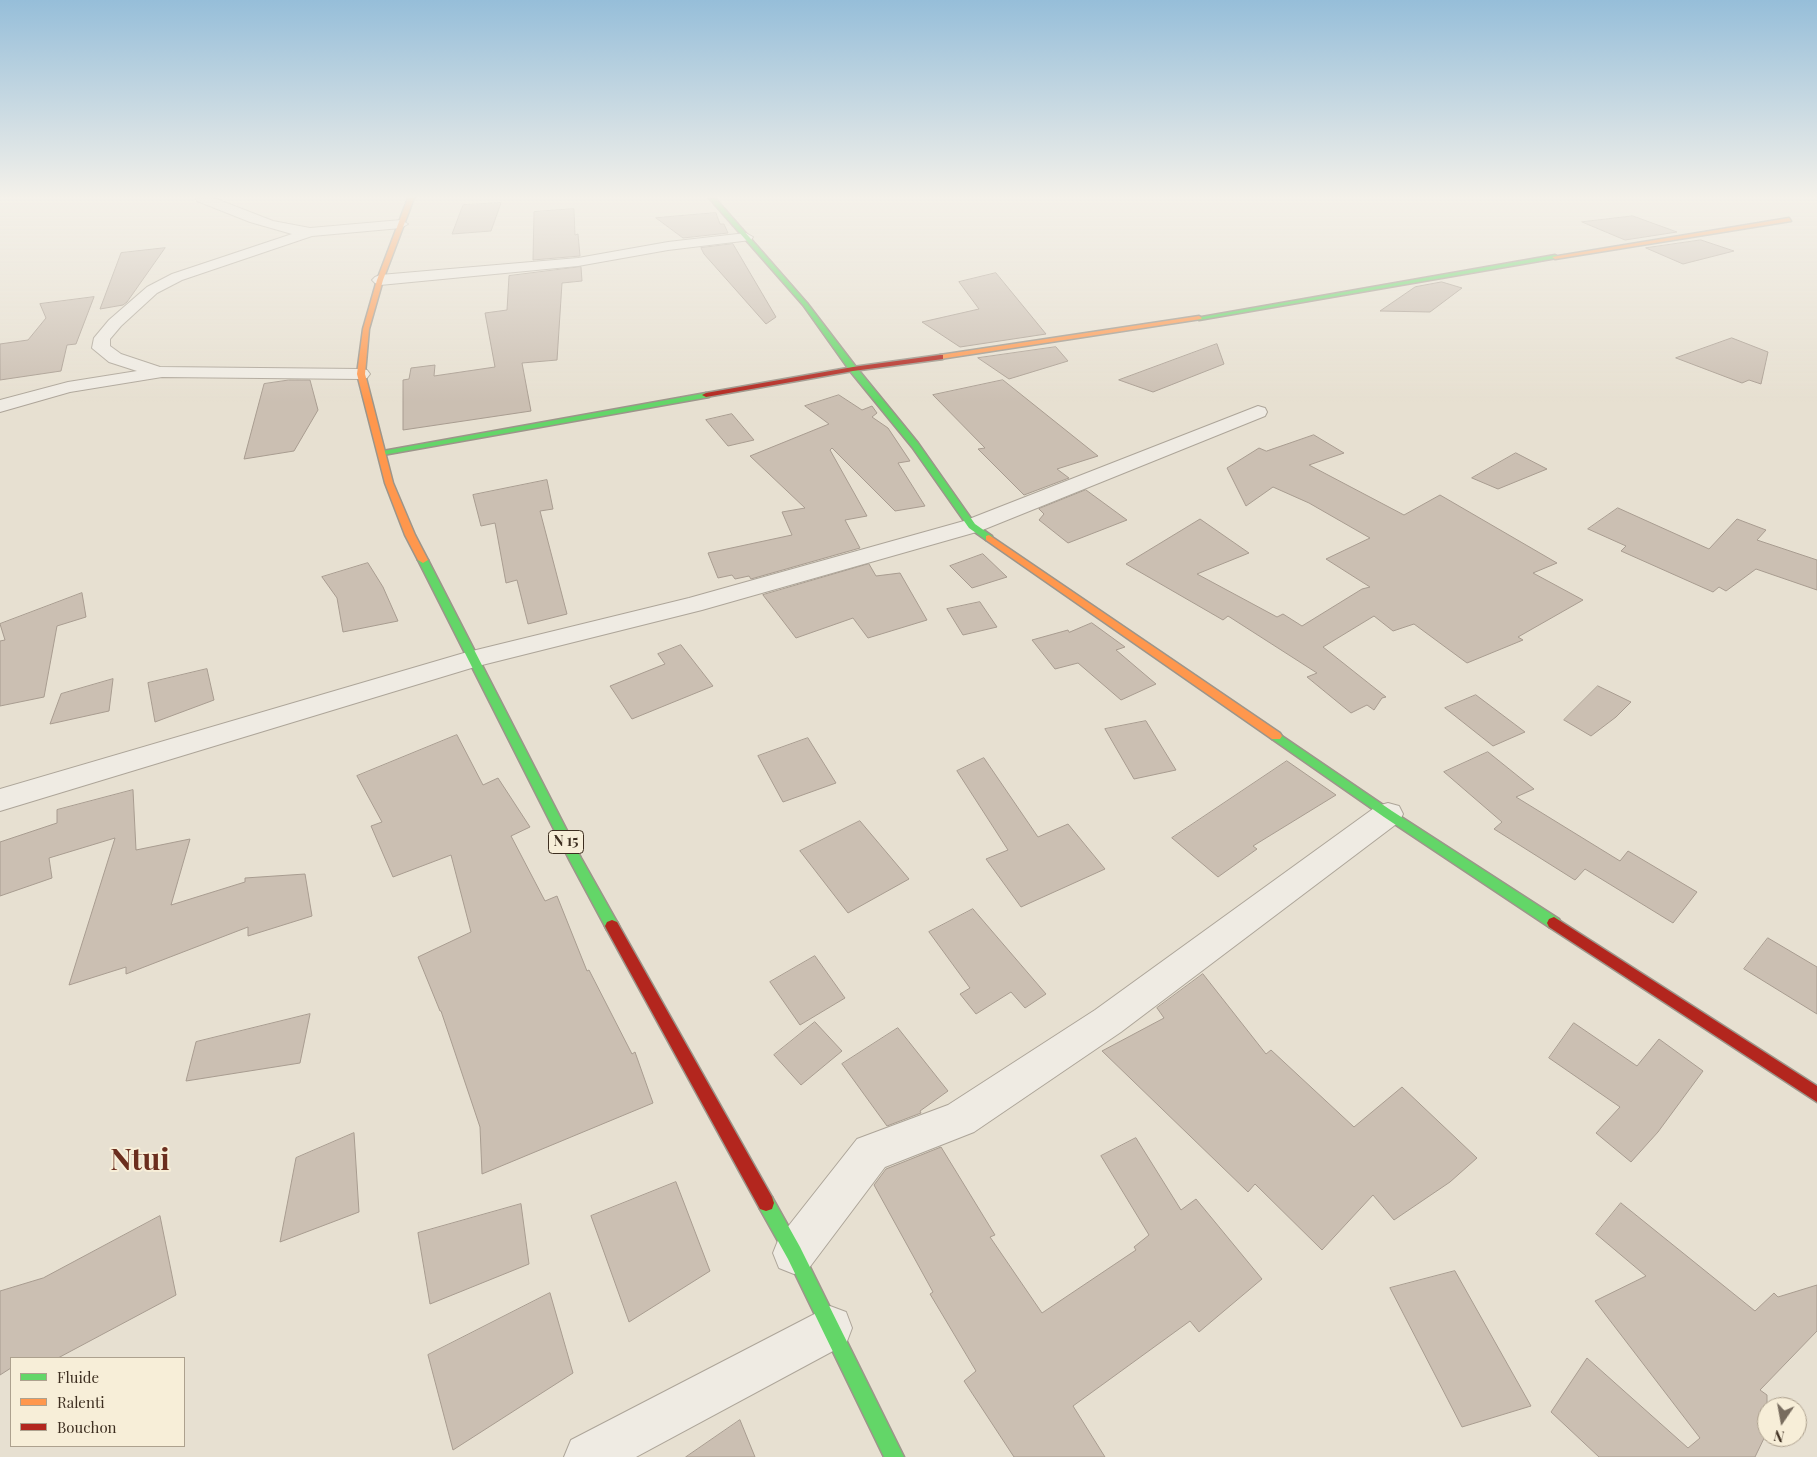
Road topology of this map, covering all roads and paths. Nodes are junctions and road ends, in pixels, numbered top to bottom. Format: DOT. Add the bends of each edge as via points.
graph roads {
  1 [pos="210,266"];
  2 [pos="385,266"];
  3 [pos="534,266"];
  4 [pos="773,266"];
  5 [pos="1499,266"];
  6 [pos="380,280"];
  7 [pos="853,370"];
  8 [pos="162,372"];
  9 [pos="361,374"];
  10 [pos="0,406"];
  11 [pos="1258,412"];
  12 [pos="383,453"];
  13 [pos="972,526"];
  14 [pos="472,660"];
  15 [pos="0,800"];
  16 [pos="1388,814"];
  17 [pos="1817,1095"];
  18 [pos="794,1253"];
  19 [pos="830,1328"];
  20 [pos="588,1457"];
  21 [pos="894,1457"];
  1 -- 8 [label="street" via="152,290 102,338 101,348 115,358"];
  2 -- 6 [label="main road, N 15"];
  3 -- 6 [label="street"];
  4 -- 7 [label="main road" via="791,285"];
  5 -- 7 [label="main road" via="1133,329"];
  6 -- 9 [label="main road, N 15" via="366,329"];
  7 -- 12 [label="main road"];
  7 -- 13 [label="main road" via="915,445"];
  8 -- 9 [label="street"];
  8 -- 10 [label="street" via="68,387"];
  9 -- 12 [label="main road, N 15"];
  11 -- 13 [label="street"];
  12 -- 14 [label="main road, N 15" via="389,484 410,535"];
  13 -- 14 [label="street" via="693,605"];
  13 -- 16 [label="main road"];
  14 -- 15 [label="street"];
  14 -- 18 [label="main road, N 15" via="576,861"];
  16 -- 17 [label="main road"];
  16 -- 18 [label="street" via="1108,1021 960,1119 871,1153"];
  18 -- 19 [label="main road, N 15"];
  19 -- 20 [label="street"];
  19 -- 21 [label="main road, N 15"];
}
